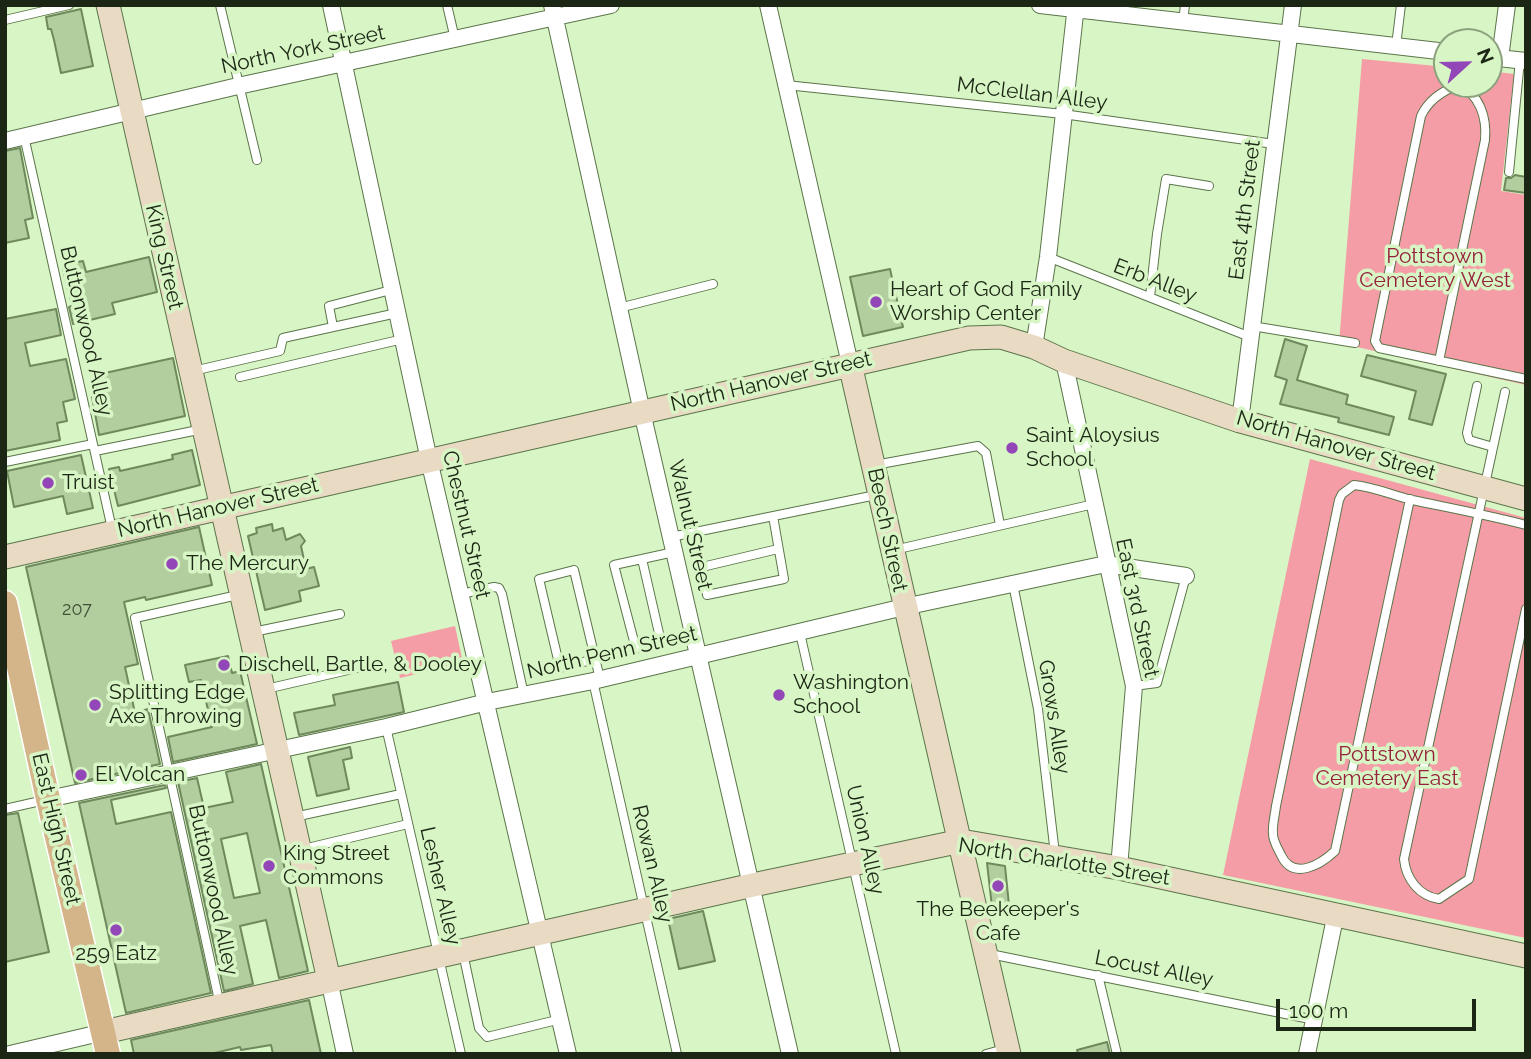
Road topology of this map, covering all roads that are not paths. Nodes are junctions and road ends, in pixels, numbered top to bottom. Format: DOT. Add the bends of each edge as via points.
graph roads {
  1 [pos="69,5"];
  2 [pos="108,5"];
  3 [pos="220,5"];
  4 [pos="331,5"];
  5 [pos="447,5"];
  6 [pos="611,5"];
  7 [pos="768,5"];
  8 [pos="1040,5"];
  9 [pos="1293,5"];
  10 [pos="1401,5"];
  11 [pos="1507,5"];
  12 [pos="1076,7"];
  13 [pos="554,12"];
  14 [pos="1184,13"];
  15 [pos="5,20"];
  16 [pos="1502,28"];
  17 [pos="1289,33"];
  18 [pos="455,38"];
  19 [pos="1396,46"];
  20 [pos="1433,50"];
  21 [pos="1503,58"];
  22 [pos="1523,61"];
  23 [pos="344,63"];
  24 [pos="786,85"];
  25 [pos="238,86"];
  26 [pos="1436,98"];
  27 [pos="1475,98"];
  28 [pos="132,111"];
  29 [pos="1063,114"];
  30 [pos="24,136"];
  31 [pos="5,141"];
  32 [pos="1274,144"];
  33 [pos="257,160"];
  34 [pos="1509,172"];
  35 [pos="1209,186"];
  36 [pos="1048,257"];
  37 [pos="713,284"];
  38 [pos="391,290"];
  39 [pos="1150,298"];
  40 [pos="619,308"];
  41 [pos="397,313"];
  42 [pos="333,327"];
  43 [pos="1251,332"];
  44 [pos="403,339"];
  45 [pos="1355,343"];
  46 [pos="1034,346"];
  47 [pos="1064,361"];
  48 [pos="1439,361"];
  49 [pos="850,364"];
  50 [pos="190,371"];
  51 [pos="240,377"];
  52 [pos="1526,379"];
  53 [pos="1477,386"];
  54 [pos="1505,392"];
  55 [pos="642,412"];
  56 [pos="1240,421"];
  57 [pos="203,429"];
  58 [pos="94,447"];
  59 [pos="1493,447"];
  60 [pos="429,460"];
  61 [pos="5,462"];
  62 [pos="872,465"];
  63 [pos="1484,487"];
  64 [pos="879,494"];
  65 [pos="1410,499"];
  66 [pos="1526,499"];
  67 [pos="1094,504"];
  68 [pos="220,508"];
  69 [pos="1478,512"];
  70 [pos="772,516"];
  71 [pos="1000,525"];
  72 [pos="1526,525"];
  73 [pos="113,533"];
  74 [pos="673,545"];
  75 [pos="778,549"];
  76 [pos="891,550"];
  77 [pos="5,557"];
  78 [pos="642,559"];
  79 [pos="1106,564"];
  80 [pos="1186,576"];
  81 [pos="1013,584"];
  82 [pos="241,594"];
  83 [pos="461,594"];
  84 [pos="5,603"];
  85 [pos="904,607"];
  86 [pos="1526,609"];
  87 [pos="340,614"];
  88 [pos="250,633"];
  89 [pos="800,633"];
  90 [pos="636,649"];
  91 [pos="698,655"];
  92 [pos="596,659"];
  93 [pos="357,668"];
  94 [pos="596,680"];
  95 [pos="1133,686"];
  96 [pos="263,690"];
  97 [pos="524,695"];
  98 [pos="487,702"];
  99 [pos="386,727"];
  100 [pos="278,750"];
  101 [pos="169,773"];
  102 [pos="401,794"];
  103 [pos="48,799"];
  104 [pos="5,809"];
  105 [pos="293,817"];
  106 [pos="408,824"];
  107 [pos="961,841"];
  108 [pos="300,849"];
  109 [pos="1055,857"];
  110 [pos="853,863"];
  111 [pos="1119,867"];
  112 [pos="752,885"];
  113 [pos="645,910"];
  114 [pos="1336,913"];
  115 [pos="542,933"];
  116 [pos="462,950"];
  117 [pos="987,954"];
  118 [pos="438,955"];
  119 [pos="1526,956"];
  120 [pos="1098,975"];
  121 [pos="329,980"];
  122 [pos="220,1005"];
  123 [pos="561,1019"];
  124 [pos="1315,1020"];
  125 [pos="106,1043"];
  126 [pos="1001,1052"];
  127 [pos="10,1054"];
  128 [pos="345,1054"];
  129 [pos="461,1054"];
  130 [pos="568,1054"];
  131 [pos="677,1054"];
  132 [pos="790,1054"];
  133 [pos="896,1054"];
  134 [pos="1116,1054"];
  135 [pos="1307,1054"];
  1 -- 15 [label="lane"];
  2 -- 28 [label="main road, King Street"];
  3 -- 25 [label="lane"];
  4 -- 23 [label="street, Chestnut Street"];
  5 -- 18 [label="lane"];
  6 -- 13 [label="street, North York Street"];
  7 -- 24 [label="street, Beech Street"];
  8 -- 12 [label="street"];
  9 -- 17 [label="street, East 4th Street"];
  10 -- 19 [label="lane"];
  11 -- 16 [label="street"];
  12 -- 14 [label="street"];
  12 -- 29 [label="street"];
  13 -- 18 [label="street, North York Street"];
  13 -- 40 [label="street, Walnut Street"];
  14 -- 17 [label="street"];
  17 -- 19 [label="street"];
  17 -- 32 [label="street, East 4th Street"];
  18 -- 23 [label="street, North York Street"];
  19 -- 20 [label="street"];
  21 -- 22 [label="street"];
  22 -- 34 [label="lane"];
  23 -- 25 [label="street, North York Street"];
  23 -- 38 [label="street, Chestnut Street"];
  24 -- 29 [label="lane, McClellan Alley"];
  24 -- 49 [label="street, Beech Street"];
  25 -- 28 [label="street, North York Street"];
  25 -- 33 [label="lane"];
  26 -- 48 [label="lane" via="1421,116 1375,341 1379,348"];
  27 -- 48 [label="lane" via="1487,123 1485,140"];
  28 -- 30 [label="street, North York Street"];
  28 -- 50 [label="main road, King Street"];
  29 -- 32 [label="lane, McClellan Alley"];
  29 -- 36 [label="street"];
  30 -- 31 [label="street, North York Street"];
  30 -- 58 [label="lane, Buttonwood Alley"];
  32 -- 43 [label="street, East 4th Street"];
  35 -- 39 [label="lane" via="1166,179"];
  36 -- 39 [label="lane, Erb Alley"];
  36 -- 46 [label="street"];
  37 -- 40 [label="lane"];
  38 -- 41 [label="street, Chestnut Street"];
  38 -- 42 [label="lane" via="329,306"];
  39 -- 43 [label="lane, Erb Alley"];
  40 -- 55 [label="street, Walnut Street"];
  41 -- 42 [label="lane"];
  41 -- 44 [label="street, Chestnut Street"];
  42 -- 50 [label="lane" via="283,338 280,351"];
  43 -- 45 [label="lane, Erb Alley"];
  43 -- 56 [label="street, East 4th Street"];
  44 -- 51 [label="lane"];
  44 -- 60 [label="street, Chestnut Street"];
  46 -- 47 [label="main road, North Hanover Street"];
  46 -- 49 [label="main road, North Hanover Street" via="1001,337 969,338"];
  47 -- 56 [label="main road, North Hanover Street"];
  47 -- 67 [label="street, East 3rd Street"];
  48 -- 52 [label="lane"];
  49 -- 55 [label="main road, North Hanover Street"];
  49 -- 62 [label="main road, Beech Street"];
  50 -- 57 [label="main road, King Street"];
  53 -- 59 [label="lane" via="1466,433 1469,440"];
  54 -- 59 [label="lane"];
  55 -- 60 [label="main road, North Hanover Street"];
  55 -- 74 [label="street, Walnut Street"];
  56 -- 63 [label="main road, North Hanover Street"];
  57 -- 58 [label="lane"];
  57 -- 68 [label="main road, King Street"];
  58 -- 61 [label="lane"];
  58 -- 73 [label="lane, Buttonwood Alley"];
  59 -- 63 [label="lane"];
  60 -- 68 [label="main road, North Hanover Street"];
  60 -- 83 [label="street, Chestnut Street"];
  62 -- 64 [label="main road, Beech Street"];
  62 -- 71 [label="lane" via="978,446 986,453"];
  63 -- 66 [label="main road, North Hanover Street"];
  63 -- 69 [label="lane"];
  64 -- 70 [label="lane"];
  64 -- 76 [label="main road, Beech Street"];
  65 -- 65 [label="lane" via="1335,851 1321,863 1299,870 1289,867 1273,834 1276,806 1339,500 1354,485"];
  65 -- 69 [label="lane"];
  67 -- 71 [label="lane"];
  67 -- 79 [label="street, East 3rd Street"];
  68 -- 73 [label="main road, North Hanover Street"];
  68 -- 82 [label="main road, King Street"];
  69 -- 72 [label="lane"];
  69 -- 86 [label="lane" via="1405,859 1411,880 1429,897 1439,899 1469,879"];
  70 -- 74 [label="lane"];
  70 -- 75 [label="lane"];
  71 -- 76 [label="lane"];
  73 -- 77 [label="main road, North Hanover Street"];
  74 -- 78 [label="lane"];
  74 -- 91 [label="street, Walnut Street"];
  75 -- 75 [label="lane" via="702,567 707,595 784,579"];
  76 -- 85 [label="main road, Beech Street"];
  78 -- 90 [label="lane" via="661,642"];
  78 -- 90 [label="lane" via="614,565"];
  79 -- 80 [label="street, North Penn Street"];
  79 -- 81 [label="street, North Penn Street"];
  79 -- 95 [label="street, East 3rd Street"];
  80 -- 95 [label="lane" via="1157,683"];
  81 -- 85 [label="street, North Penn Street"];
  81 -- 109 [label="lane, Grows Alley" via="1038,709"];
  82 -- 88 [label="main road, King Street"];
  82 -- 101 [label="lane, Buttonwood Alley" via="135,618"];
  83 -- 97 [label="lane" via="499,589"];
  83 -- 98 [label="street, Chestnut Street"];
  84 -- 103 [label="main road, East High Street"];
  85 -- 89 [label="street, North Penn Street"];
  85 -- 107 [label="main road, Beech Street"];
  87 -- 88 [label="lane"];
  88 -- 96 [label="main road, King Street"];
  89 -- 91 [label="street, North Penn Street"];
  89 -- 110 [label="lane, Union Alley"];
  90 -- 92 [label="lane"];
  91 -- 94 [label="street, North Penn Street"];
  91 -- 112 [label="street, Walnut Street"];
  92 -- 92 [label="lane, Rowan Alley" via="560,668 539,579 574,570"];
  92 -- 94 [label="lane, Rowan Alley"];
  93 -- 96 [label="lane"];
  94 -- 97 [label="street, North Penn Street"];
  94 -- 113 [label="lane, Rowan Alley"];
  95 -- 111 [label="street, East 3rd Street"];
  96 -- 100 [label="main road, King Street"];
  97 -- 98 [label="street, North Penn Street"];
  98 -- 99 [label="street, North Penn Street"];
  98 -- 115 [label="street, Chestnut Street"];
  99 -- 100 [label="street, North Penn Street"];
  99 -- 102 [label="lane, Lesher Alley"];
  100 -- 101 [label="street, North Penn Street"];
  100 -- 105 [label="main road, King Street"];
  101 -- 103 [label="street, North Penn Street"];
  101 -- 122 [label="lane, Buttonwood Alley"];
  102 -- 105 [label="lane"];
  102 -- 106 [label="lane, Lesher Alley"];
  103 -- 104 [label="lane"];
  103 -- 125 [label="main road, East High Street"];
  105 -- 108 [label="main road, King Street"];
  106 -- 108 [label="lane"];
  106 -- 118 [label="lane, Lesher Alley"];
  107 -- 109 [label="main road, North Charlotte Street"];
  107 -- 110 [label="main road, North Charlotte Street"];
  107 -- 117 [label="main road, Beech Street"];
  108 -- 121 [label="main road, King Street"];
  109 -- 111 [label="main road, North Charlotte Street"];
  110 -- 112 [label="main road, North Charlotte Street"];
  110 -- 133 [label="lane, Union Alley"];
  111 -- 114 [label="main road, North Charlotte Street"];
  112 -- 113 [label="main road, North Charlotte Street"];
  112 -- 132 [label="street, Walnut Street"];
  113 -- 115 [label="main road, North Charlotte Street"];
  113 -- 131 [label="lane, Rowan Alley"];
  114 -- 119 [label="main road, North Charlotte Street"];
  114 -- 124 [label="street"];
  115 -- 116 [label="main road, North Charlotte Street"];
  115 -- 123 [label="street, Chestnut Street"];
  116 -- 118 [label="main road, North Charlotte Street"];
  116 -- 123 [label="lane" via="479,1028 487,1037"];
  117 -- 120 [label="lane, Locust Alley"];
  117 -- 126 [label="main road, Beech Street"];
  118 -- 121 [label="main road, North Charlotte Street"];
  118 -- 129 [label="lane, Lesher Alley"];
  120 -- 124 [label="lane, Locust Alley"];
  120 -- 134 [label="lane"];
  121 -- 122 [label="main road"];
  121 -- 128 [label="street"];
  122 -- 125 [label="main road"];
  123 -- 130 [label="street, Chestnut Street"];
  124 -- 135 [label="street"];
  125 -- 127 [label="street"];
}
